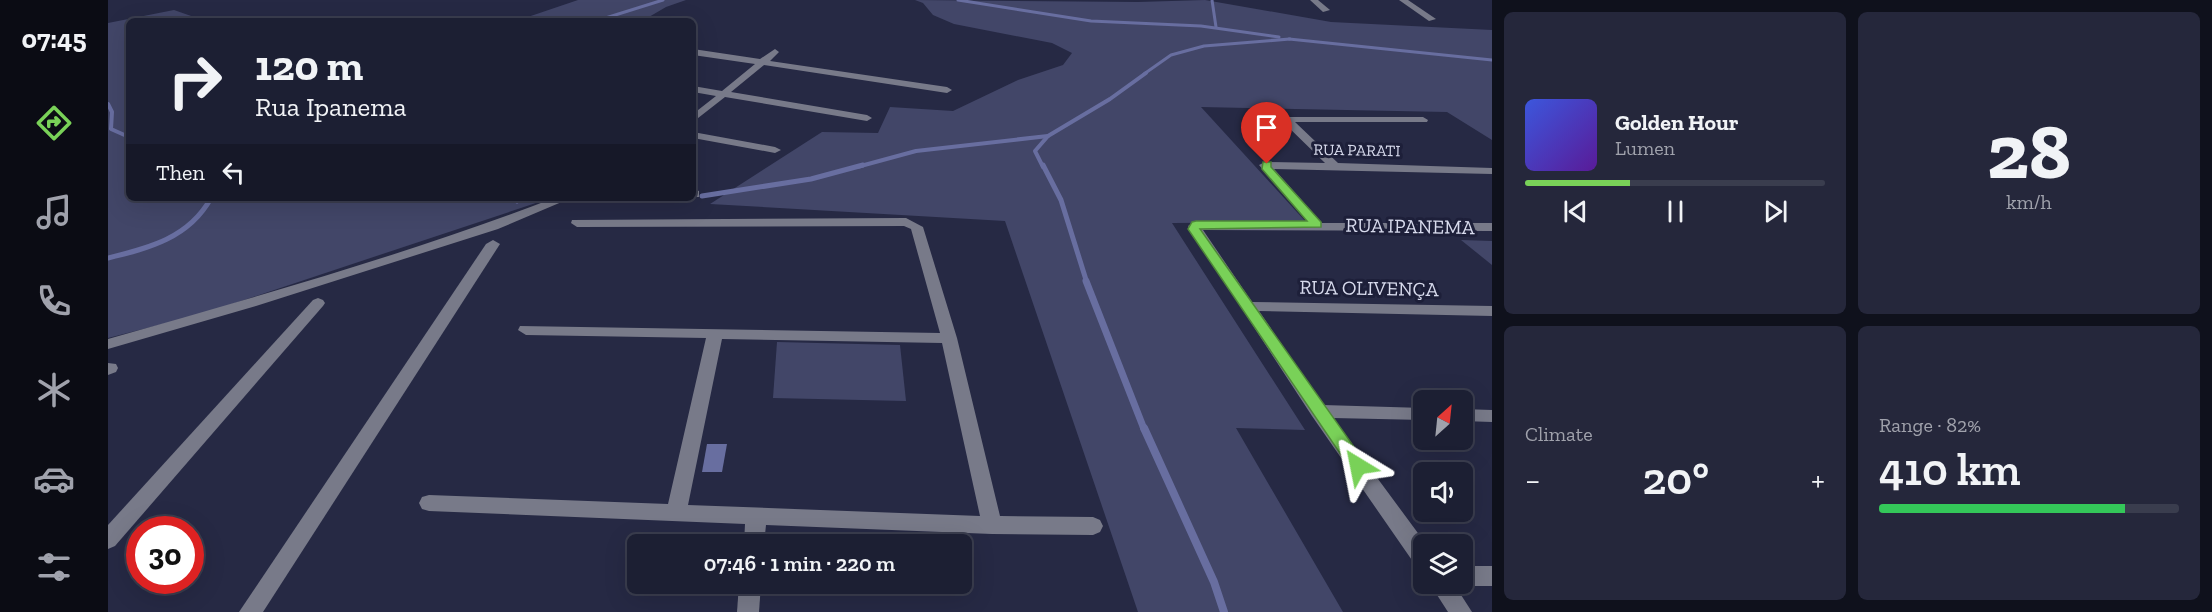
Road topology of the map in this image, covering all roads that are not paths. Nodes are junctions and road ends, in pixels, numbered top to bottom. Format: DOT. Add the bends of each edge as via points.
graph roads {
  1 [pos="1314,0"];
  2 [pos="1403,0"];
  3 [pos="1326,10"];
  4 [pos="1432,19"];
  5 [pos="696,52"];
  6 [pos="775,52"];
  7 [pos="761,62"];
  8 [pos="696,89"];
  9 [pos="947,90"];
  10 [pos="723,93"];
  11 [pos="696,116"];
  12 [pos="867,118"];
  13 [pos="1423,120"];
  14 [pos="696,136"];
  15 [pos="775,150"];
  16 [pos="1334,166"];
  17 [pos="1492,171"];
  18 [pos="557,201"];
  19 [pos="577,223"];
  20 [pos="1317,225"];
  21 [pos="1492,226"];
  22 [pos="493,244"];
  23 [pos="318,303"];
  24 [pos="1246,306"];
  25 [pos="1492,311"];
  26 [pos="526,330"];
  27 [pos="715,334"];
  28 [pos="949,338"];
  29 [pos="108,344"];
  30 [pos="1318,411"];
  31 [pos="1413,414"];
  32 [pos="1473,416"];
  33 [pos="1492,416"];
  34 [pos="429,503"];
  35 [pos="676,513"];
  36 [pos="756,516"];
  37 [pos="992,525"];
  38 [pos="1093,526"];
  39 [pos="755,534"];
  40 [pos="108,540"];
  41 [pos="1413,544"];
  42 [pos="1473,576"];
  43 [pos="1492,576"];
  44 [pos="749,594"];
  45 [pos="1448,594"];
  46 [pos="250,612"];
  47 [pos="748,612"];
  48 [pos="1461,612"];
  1 -- 3 [label="street"];
  2 -- 4 [label="street"];
  5 -- 7 [label="street"];
  6 -- 7 [label="street"];
  7 -- 9 [label="street"];
  7 -- 10 [label="street"];
  8 -- 10 [label="street"];
  10 -- 11 [label="street"];
  10 -- 12 [label="street"];
  13 -- 16 [label="street" via="1286,119"];
  14 -- 15 [label="street"];
  16 -- 17 [label="street, RUA PARATI"];
  16 -- 20 [label="street, RUA PARATI" via="1265,165"];
  18 -- 29 [label="street" via="482,230"];
  19 -- 28 [label="street" via="912,224 917,227"];
  20 -- 21 [label="street, RUA IPANEMA"];
  20 -- 24 [label="street, RUA IPANEMA" via="1194,226"];
  22 -- 46 [label="street"];
  23 -- 40 [label="street"];
  24 -- 25 [label="street, RUA OLIVENÇA"];
  24 -- 30 [label="street, RUA IPANEMA"];
  26 -- 27 [label="street"];
  27 -- 28 [label="street"];
  27 -- 35 [label="street"];
  28 -- 37 [label="street"];
  30 -- 31 [label="street"];
  30 -- 41 [label="street, RUA IPANEMA"];
  32 -- 33 [label="street"];
  34 -- 35 [label="street"];
  35 -- 36 [label="street"];
  36 -- 37 [label="street"];
  36 -- 39 [label="street"];
  37 -- 38 [label="street"];
  42 -- 43 [label="street"];
  44 -- 47 [label="street"];
  45 -- 48 [label="street"];
}
